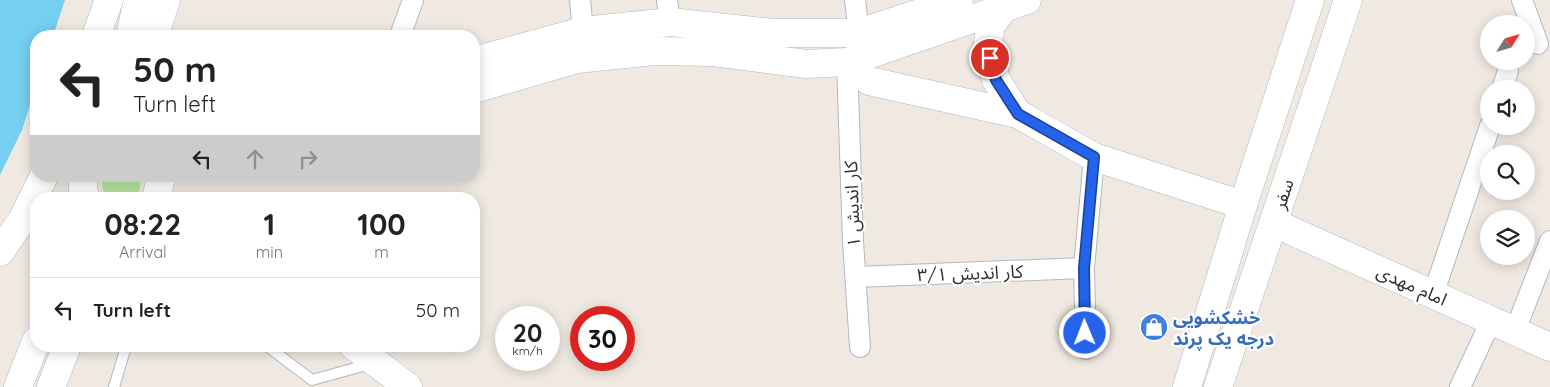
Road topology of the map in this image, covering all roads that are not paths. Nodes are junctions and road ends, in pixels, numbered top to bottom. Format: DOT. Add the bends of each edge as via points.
graph roads {
  1 [pos="109,0"];
  2 [pos="138,0"];
  3 [pos="166,0"];
  4 [pos="413,0"];
  5 [pos="580,0"];
  6 [pos="855,0"];
  7 [pos="959,0"];
  8 [pos="1310,0"];
  9 [pos="1348,0"];
  10 [pos="1522,0"];
  11 [pos="1016,4"];
  12 [pos="669,11"];
  13 [pos="98,30"];
  14 [pos="131,30"];
  15 [pos="156,30"];
  16 [pos="402,30"];
  17 [pos="583,31"];
  18 [pos="859,33"];
  19 [pos="1538,44"];
  20 [pos="480,59"];
  21 [pos="847,62"];
  22 [pos="480,87"];
  23 [pos="1018,114"];
  24 [pos="1487,135"];
  25 [pos="1094,157"];
  26 [pos="30,204"];
  27 [pos="1243,205"];
  28 [pos="1274,223"];
  29 [pos="1550,240"];
  30 [pos="0,252"];
  31 [pos="1084,268"];
  32 [pos="856,277"];
  33 [pos="1433,295"];
  34 [pos="1491,321"];
  35 [pos="1515,331"];
  36 [pos="860,346"];
  37 [pos="1550,347"];
  38 [pos="1086,349"];
  39 [pos="32,352"];
  40 [pos="65,352"];
  41 [pos="124,352"];
  42 [pos="274,352"];
  43 [pos="362,352"];
  44 [pos="376,362"];
  45 [pos="313,384"];
  46 [pos="18,387"];
  47 [pos="51,387"];
  48 [pos="114,387"];
  49 [pos="408,387"];
  50 [pos="1187,387"];
  51 [pos="1218,387"];
  52 [pos="1460,387"];
  1 -- 13 [label="street"];
  2 -- 14 [label="street"];
  3 -- 15 [label="street"];
  4 -- 16 [label="street"];
  5 -- 17 [label="street"];
  6 -- 18 [label="street"];
  7 -- 18 [label="street"];
  8 -- 27 [label="street, سفر"];
  9 -- 28 [label="street, سفر"];
  10 -- 19 [label="street"];
  11 -- 21 [label="street"];
  11 -- 23 [label="street" via="991,25 988,42 996,80"];
  12 -- 17 [label="street"];
  12 -- 18 [label="street" via="773,33"];
  17 -- 20 [label="street"];
  21 -- 22 [label="street" via="806,64 714,52 654,51 577,59"];
  21 -- 23 [label="street" via="869,81"];
  21 -- 32 [label="street, ۱ کار اندیش"];
  23 -- 25 [label="street"];
  24 -- 33 [label="street"];
  25 -- 27 [label="street"];
  25 -- 31 [label="street"];
  26 -- 30 [label="street"];
  27 -- 50 [label="street, سفر"];
  28 -- 33 [label="street, امام مهدی"];
  28 -- 51 [label="street, سفر"];
  29 -- 35 [label="street"];
  31 -- 32 [label="street, ۳/۱ کار اندیش"];
  31 -- 38 [label="street"];
  32 -- 36 [label="street, ۱ کار اندیش"];
  33 -- 34 [label="street, امام مهدی"];
  34 -- 35 [label="street, امام مهدی"];
  34 -- 52 [label="street"];
  35 -- 37 [label="street, امام مهدی"];
  39 -- 46 [label="street"];
  40 -- 47 [label="street"];
  41 -- 48 [label="lane"];
  42 -- 45 [label="lane"];
  43 -- 44 [label="street"];
  44 -- 45 [label="lane"];
  44 -- 49 [label="street"];
}
